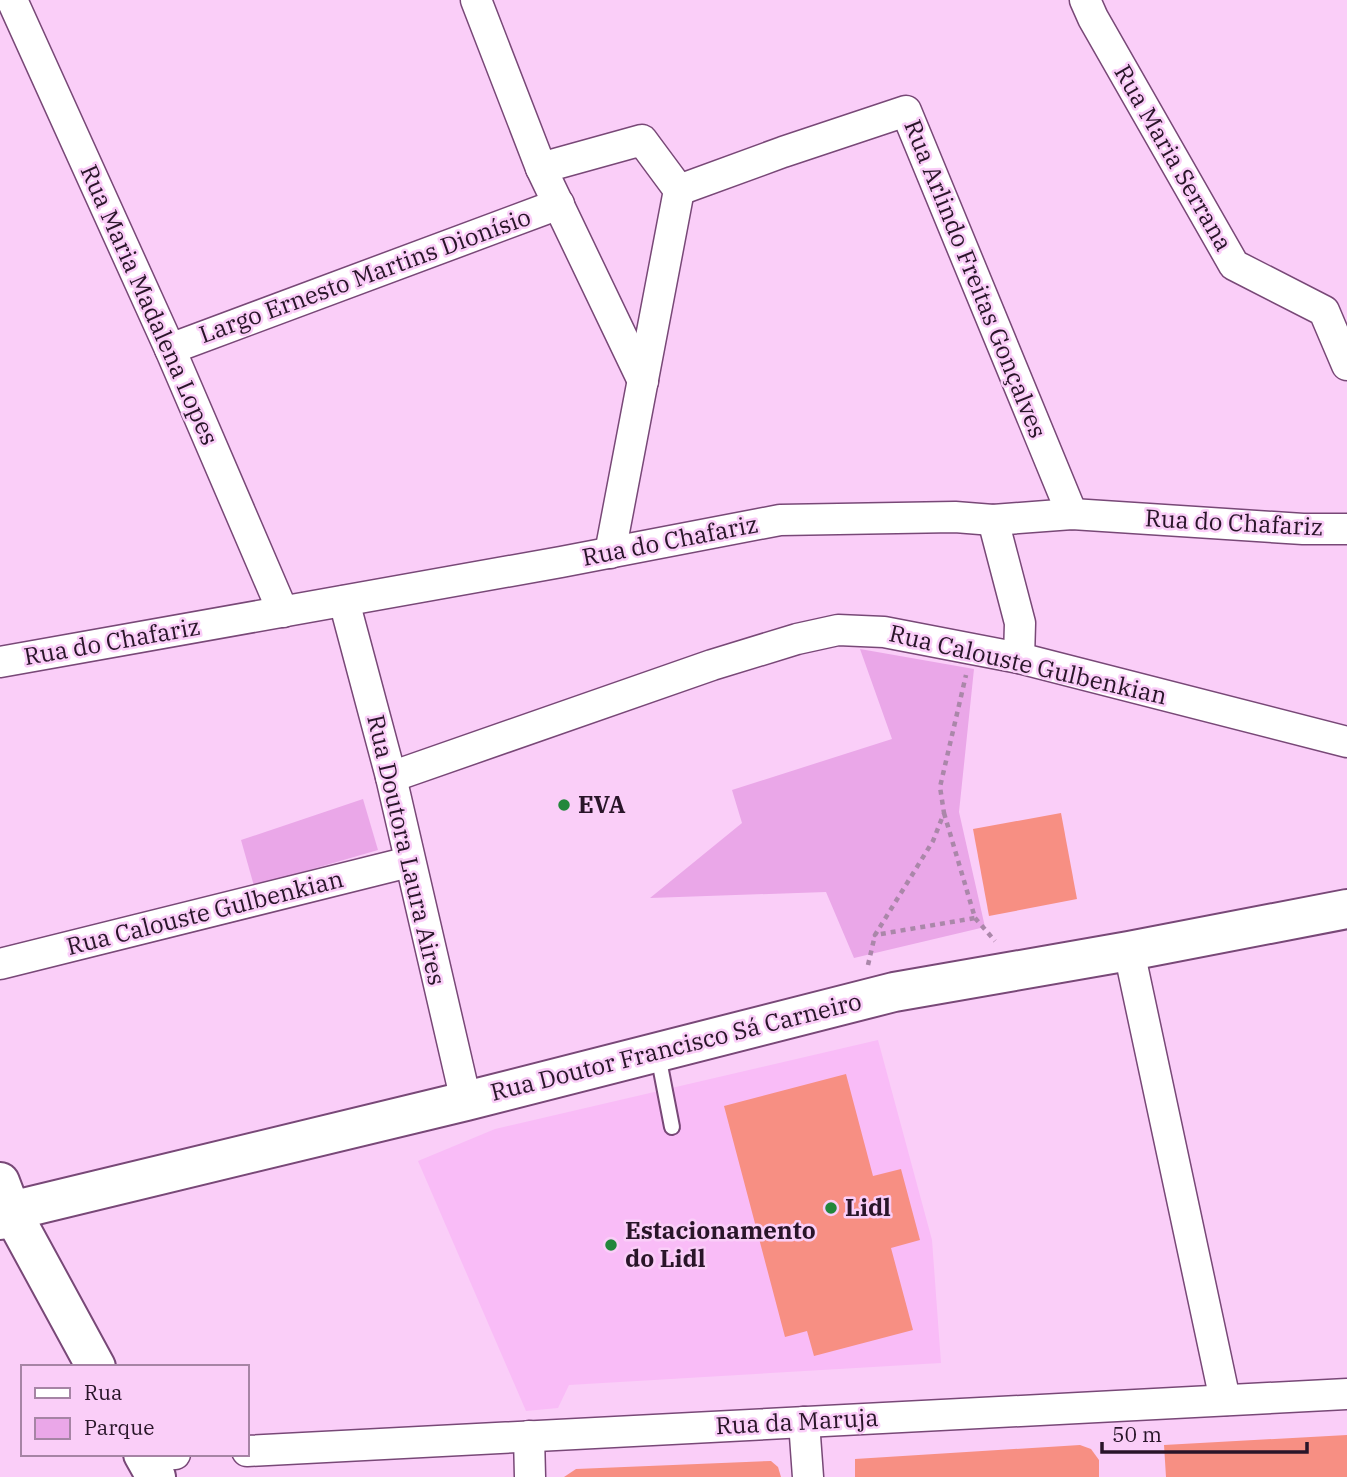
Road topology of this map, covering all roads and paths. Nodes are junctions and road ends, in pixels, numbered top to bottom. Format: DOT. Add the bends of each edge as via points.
graph roads {
  1 [pos="12,0"];
  2 [pos="476,0"];
  3 [pos="1085,0"];
  4 [pos="541,168"];
  5 [pos="679,190"];
  6 [pos="559,204"];
  7 [pos="170,349"];
  8 [pos="1347,365"];
  9 [pos="643,381"];
  10 [pos="1072,514"];
  11 [pos="993,520"];
  12 [pos="1347,529"];
  13 [pos="610,553"];
  14 [pos="344,601"];
  15 [pos="283,612"];
  16 [pos="972,650"];
  17 [pos="1019,658"];
  18 [pos="0,662"];
  19 [pos="1347,742"];
  20 [pos="391,777"];
  21 [pos="944,813"];
  22 [pos="409,862"];
  23 [pos="1347,909"];
  24 [pos="975,918"];
  25 [pos="875,935"];
  26 [pos="998,944"];
  27 [pos="1129,951"];
  28 [pos="0,964"];
  29 [pos="867,968"];
  30 [pos="656,1051"];
  31 [pos="466,1101"];
  32 [pos="672,1128"];
  33 [pos="4,1204"];
  34 [pos="95,1365"];
  35 [pos="1347,1394"];
  36 [pos="1225,1400"];
  37 [pos="804,1422"];
  38 [pos="528,1436"];
  39 [pos="248,1451"];
  40 [pos="530,1477"];
  41 [pos="808,1477"];
  1 -- 7 [label="street, Rua Maria Madalena Lopes"];
  2 -- 4 [label="street"];
  3 -- 8 [label="street, Rua Maria Serrana" via="1234,265 1324,311"];
  4 -- 5 [label="street" via="642,140"];
  4 -- 6 [label="street"];
  5 -- 9 [label="street"];
  5 -- 10 [label="street, Rua Arlindo Freitas Gonçalves" via="906,111"];
  6 -- 7 [label="street, Largo Ernesto Martins Dionísio"];
  6 -- 9 [label="street"];
  7 -- 15 [label="street, Rua Maria Madalena Lopes"];
  9 -- 13 [label="street"];
  10 -- 11 [label="street, Rua do Chafariz"];
  10 -- 12 [label="street, Rua do Chafariz"];
  11 -- 13 [label="street, Rua do Chafariz" via="779,520"];
  11 -- 17 [label="street" via="1020,623"];
  13 -- 14 [label="street, Rua do Chafariz"];
  14 -- 15 [label="street, Rua do Chafariz"];
  14 -- 20 [label="street, Rua Doutora Laura Aires"];
  15 -- 18 [label="street, Rua do Chafariz"];
  16 -- 17 [label="street, Rua Calouste Gulbenkian"];
  16 -- 20 [label="street, Rua Calouste Gulbenkian" via="884,632 838,630 712,665"];
  16 -- 21 [label="path" via="940,787"];
  17 -- 19 [label="street, Rua Calouste Gulbenkian"];
  20 -- 22 [label="street, Rua Doutora Laura Aires"];
  21 -- 24 [label="path"];
  21 -- 25 [label="path" via="933,841"];
  22 -- 28 [label="street, Rua Calouste Gulbenkian"];
  22 -- 31 [label="street, Rua Doutora Laura Aires"];
  23 -- 27 [label="street, Rua Doutor Francisco Sá Carneiro"];
  24 -- 25 [label="path"];
  24 -- 26 [label="path"];
  25 -- 29 [label="path"];
  27 -- 30 [label="street, Rua Doutor Francisco Sá Carneiro" via="894,992"];
  27 -- 36 [label="street"];
  30 -- 31 [label="street, Rua Doutor Francisco Sá Carneiro"];
  30 -- 32 [label="lane"];
  31 -- 33 [label="street, Rua Doutor Francisco Sá Carneiro"];
  33 -- 34 [label="street"];
  35 -- 36 [label="street, Rua da Maruja"];
  36 -- 37 [label="street, Rua da Maruja"];
  37 -- 38 [label="street, Rua da Maruja"];
  37 -- 41 [label="street"];
  38 -- 39 [label="street, Rua da Maruja"];
  38 -- 40 [label="street"];
}
